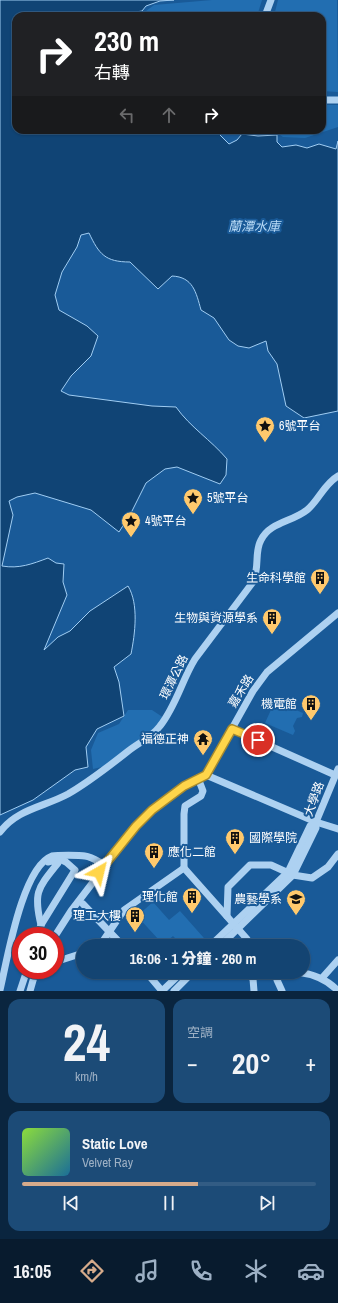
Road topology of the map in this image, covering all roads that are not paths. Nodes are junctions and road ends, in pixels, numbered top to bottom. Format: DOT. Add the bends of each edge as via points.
graph roads {
  1 [pos="271,0"];
  2 [pos="266,12"];
  3 [pos="326,100"];
  4 [pos="338,100"];
  5 [pos="338,476"];
  6 [pos="338,613"];
  7 [pos="232,729"];
  8 [pos="337,772"];
  9 [pos="206,775"];
  10 [pos="198,778"];
  11 [pos="316,822"];
  12 [pos="338,829"];
  13 [pos="0,832"];
  14 [pos="338,854"];
  15 [pos="52,856"];
  16 [pos="43,863"];
  17 [pos="105,865"];
  18 [pos="184,868"];
  19 [pos="291,874"];
  20 [pos="83,904"];
  21 [pos="227,916"];
  22 [pos="41,925"];
  23 [pos="236,926"];
  24 [pos="61,927"];
  25 [pos="110,931"];
  26 [pos="104,939"];
  27 [pos="117,939"];
  28 [pos="219,939"];
  29 [pos="226,939"];
  30 [pos="247,939"];
  31 [pos="76,955"];
  32 [pos="64,959"];
  33 [pos="338,960"];
  34 [pos="310,975"];
  35 [pos="322,978"];
  36 [pos="24,979"];
  37 [pos="33,979"];
  38 [pos="152,979"];
  39 [pos="175,979"];
  40 [pos="186,979"];
  41 [pos="253,979"];
  42 [pos="277,979"];
  43 [pos="0,990"];
  44 [pos="20,991"];
  45 [pos="30,991"];
  46 [pos="162,991"];
  47 [pos="174,991"];
  48 [pos="254,991"];
  49 [pos="282,991"];
  50 [pos="338,991"];
  1 -- 2 [label="street"];
  3 -- 4 [label="street"];
  5 -- 13 [label="street, 環潭公路" via="307,509 274,526 260,541 257,572 253,582 189,668 179,695 152,736 67,794 15,816"];
  6 -- 7 [label="street, 嘉禾路" via="267,672"];
  7 -- 8 [label="street"];
  7 -- 9 [label="street, 嘉禾路"];
  8 -- 11 [label="street, 大學路"];
  9 -- 10 [label="street"];
  9 -- 11 [label="street"];
  10 -- 17 [label="street" via="152,810"];
  10 -- 18 [label="street" via="203,791 201,796 186,806 184,814"];
  11 -- 12 [label="street"];
  11 -- 19 [label="street, 大學路" via="316,828"];
  14 -- 19 [label="street" via="328,867 312,878"];
  15 -- 16 [label="street"];
  15 -- 17 [label="street" via="86,856"];
  15 -- 22 [label="street" via="66,862 75,870"];
  16 -- 22 [label="street" via="58,863 40,886 38,894"];
  16 -- 43 [label="street" via="21,900"];
  17 -- 24 [label="street"];
  18 -- 21 [label="street"];
  18 -- 25 [label="street" via="124,910"];
  19 -- 21 [label="street" via="271,865 250,865 228,887"];
  19 -- 23 [label="street"];
  20 -- 25 [label="street"];
  21 -- 23 [label="street"];
  23 -- 28 [label="street"];
  23 -- 29 [label="street"];
  23 -- 30 [label="street"];
  25 -- 26 [label="street"];
  25 -- 27 [label="street"];
  31 -- 32 [label="street"];
  33 -- 35 [label="street"];
  34 -- 35 [label="street"];
  35 -- 50 [label="street"];
  36 -- 44 [label="street"];
  37 -- 45 [label="street"];
  38 -- 46 [label="street"];
  39 -- 46 [label="street"];
  40 -- 47 [label="street"];
  41 -- 48 [label="street"];
  42 -- 49 [label="street"];
}
